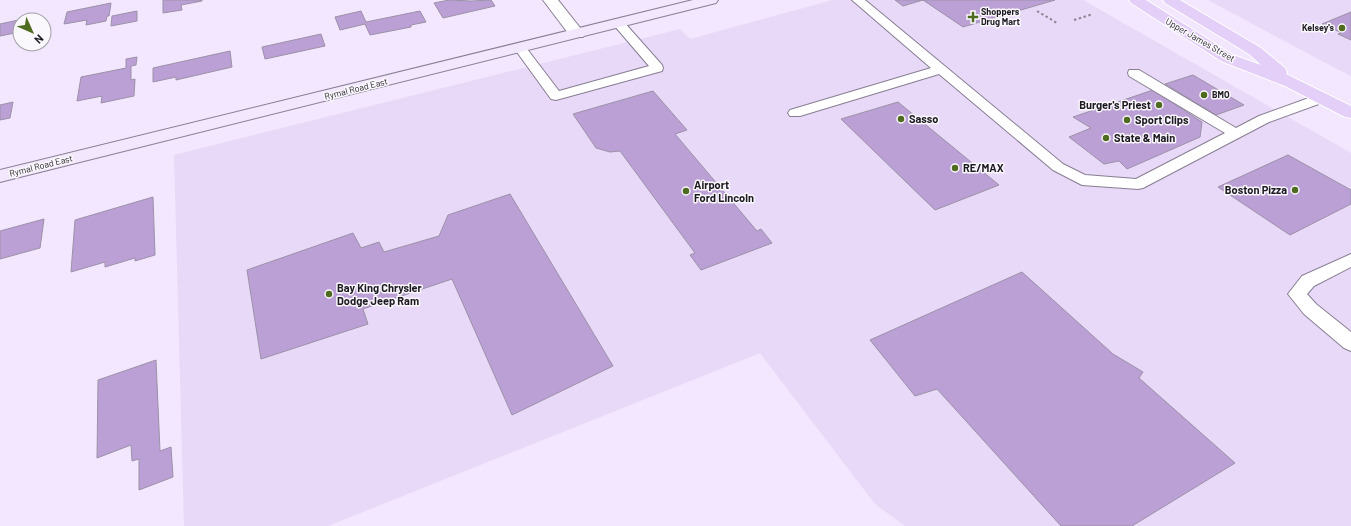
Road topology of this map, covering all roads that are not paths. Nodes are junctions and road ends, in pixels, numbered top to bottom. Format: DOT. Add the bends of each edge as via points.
graph roads {
  1 [pos="550,0"];
  2 [pos="711,0"];
  3 [pos="858,0"];
  4 [pos="1136,0"];
  5 [pos="1170,0"];
  6 [pos="619,24"];
  7 [pos="577,34"];
  8 [pos="520,48"];
  9 [pos="941,69"];
  10 [pos="1134,73"];
  11 [pos="1291,82"];
  12 [pos="1322,98"];
  13 [pos="795,113"];
  14 [pos="1351,114"];
  15 [pos="1235,133"];
  16 [pos="0,176"];
  17 [pos="1351,260"];
  18 [pos="1351,343"];
  1 -- 7 [label="street"];
  2 -- 6 [label="main road, Rymal Road East"];
  3 -- 9 [label="lane"];
  4 -- 11 [label="main road, Upper James Street" via="1228,58"];
  5 -- 11 [label="main road, Upper James Street" via="1255,51"];
  6 -- 7 [label="main road, Rymal Road East"];
  6 -- 8 [label="lane" via="657,68 556,96"];
  7 -- 8 [label="main road, Rymal Road East"];
  8 -- 16 [label="main road, Rymal Road East"];
  9 -- 13 [label="lane"];
  9 -- 15 [label="lane" via="1058,166 1082,180 1138,184"];
  10 -- 15 [label="lane"];
  11 -- 12 [label="main road, Upper James Street"];
  12 -- 14 [label="main road, Upper James Street"];
  12 -- 15 [label="lane" via="1264,119"];
  17 -- 18 [label="lane" via="1308,281 1298,294 1310,309"];
}
